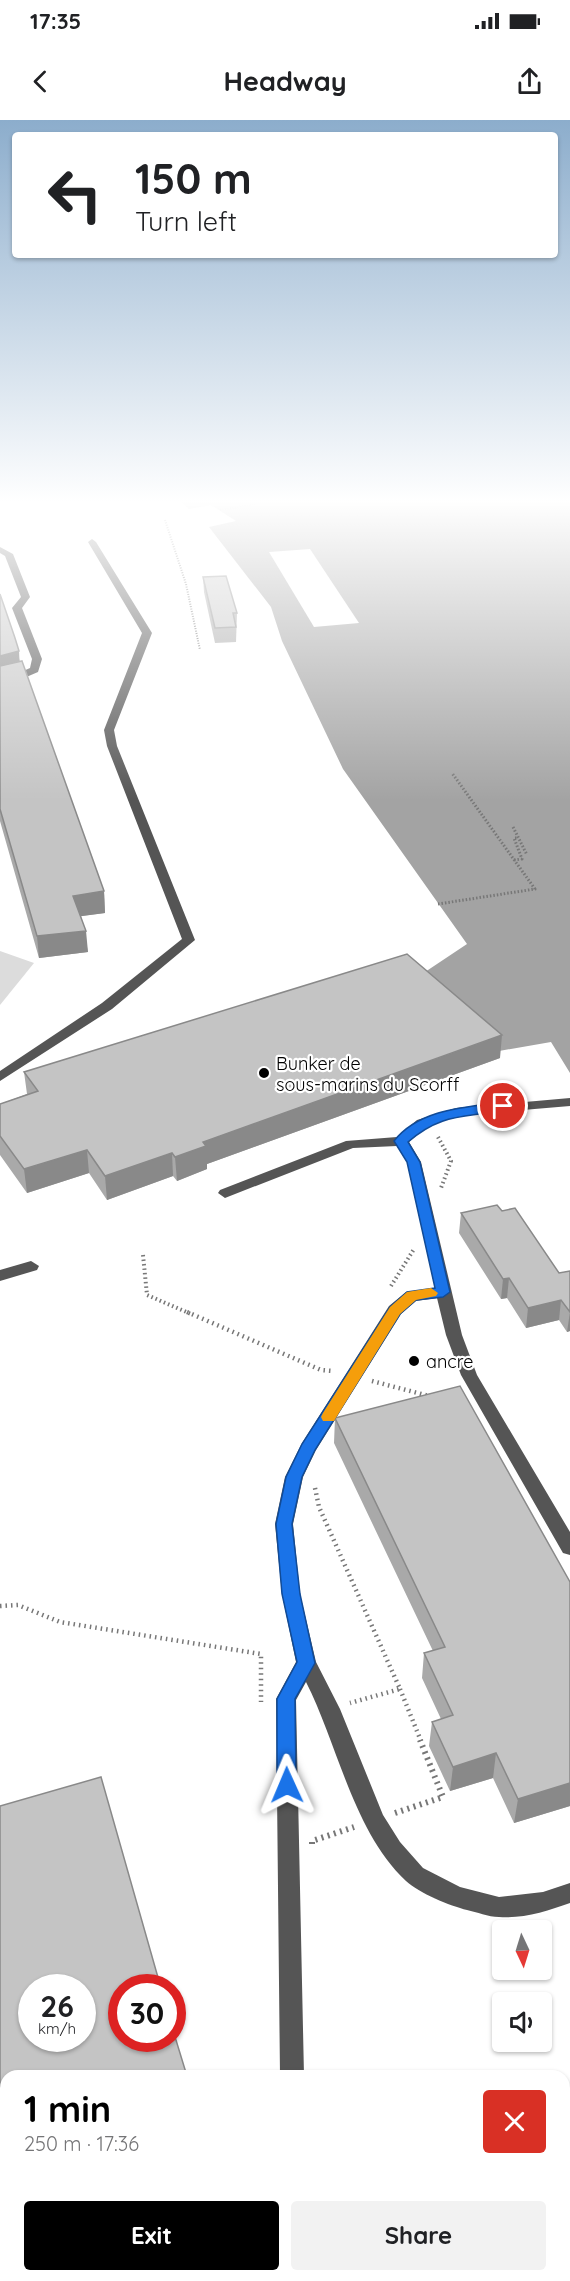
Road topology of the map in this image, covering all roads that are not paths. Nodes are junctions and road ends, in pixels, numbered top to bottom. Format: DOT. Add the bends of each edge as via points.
graph roads {
  1 [pos="24,599"];
  2 [pos="126,599"];
  3 [pos="0,680"];
  4 [pos="0,1077"];
  5 [pos="570,1102"];
  6 [pos="401,1141"];
  7 [pos="225,1193"];
  8 [pos="32,1266"];
  9 [pos="0,1276"];
  10 [pos="443,1292"];
  11 [pos="570,1548"];
  12 [pos="306,1663"];
  13 [pos="570,1893"];
  14 [pos="292,2070"];
  1 -- 3 [label="street" via="17,608 38,659 35,670"];
  2 -- 4 [label="street" via="147,633 109,730 189,940 107,1006"];
  5 -- 6 [label="street" via="461,1111 422,1124"];
  6 -- 7 [label="street" via="351,1144"];
  6 -- 10 [label="street" via="414,1162"];
  8 -- 9 [label="street"];
  10 -- 11 [label="street" via="469,1375"];
  10 -- 12 [label="street" via="412,1296 395,1310 308,1448 294,1477 284,1524 291,1594"];
  12 -- 13 [label="street" via="330,1709 374,1820 415,1875 456,1897 499,1907 543,1902"];
  12 -- 14 [label="street" via="286,1699"];
}
